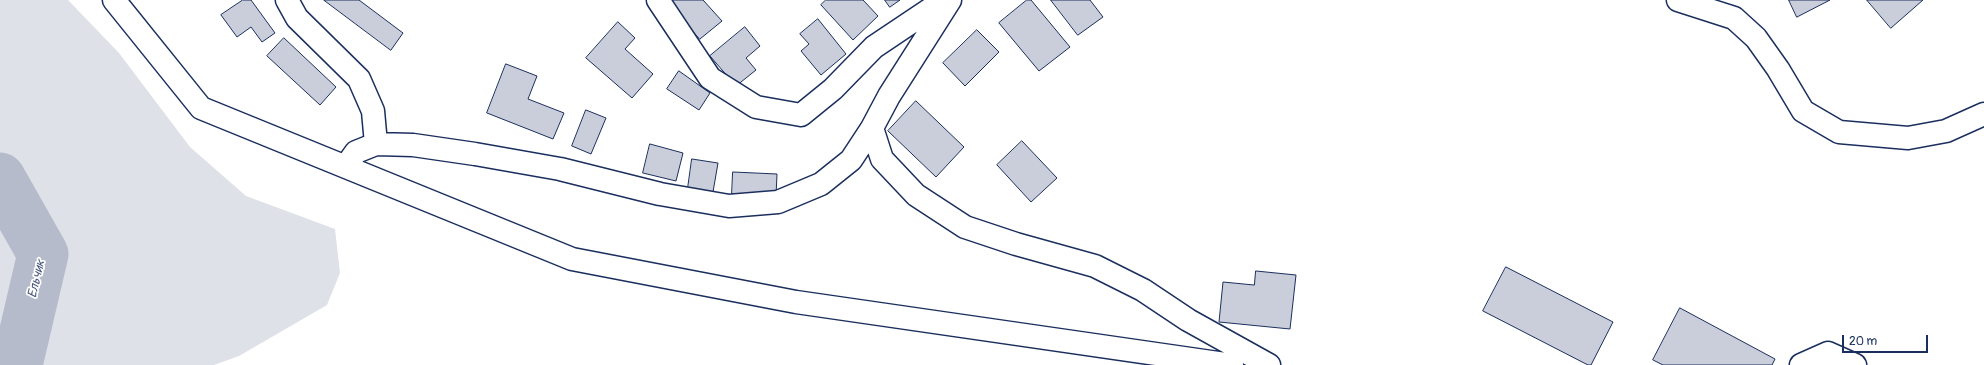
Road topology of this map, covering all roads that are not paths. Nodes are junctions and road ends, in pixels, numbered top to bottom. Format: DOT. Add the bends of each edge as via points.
graph roads {
  1 [pos="114,0"];
  2 [pos="287,0"];
  3 [pos="944,0"];
  4 [pos="950,0"];
  5 [pos="1678,0"];
  6 [pos="661,5"];
  7 [pos="1984,114"];
  8 [pos="872,128"];
  9 [pos="376,144"];
  10 [pos="346,166"];
  11 [pos="1232,365"];
  12 [pos="1269,365"];
  13 [pos="1801,365"];
  14 [pos="1855,365"];
  1 -- 10 [label="street" via="201,108"];
  2 -- 9 [label="street" via="297,18 359,79 373,111"];
  3 -- 6 [label="street" via="874,47 833,89 800,115 756,107 710,78"];
  4 -- 8 [label="street"];
  5 -- 7 [label="street" via="1734,18 1756,38 1803,111 1839,132 1908,138 1946,131"];
  8 -- 9 [label="street" via="851,160 821,184 778,202 729,206 660,194 560,169 475,154 413,145"];
  8 -- 12 [label="street" via="882,159 916,195 965,227 1095,266 1143,290 1188,320"];
  9 -- 10 [label="street" via="356,152"];
  10 -- 11 [label="street" via="572,259 796,302"];
  13 -- 14 [label="street" via="1828,353"];
}
